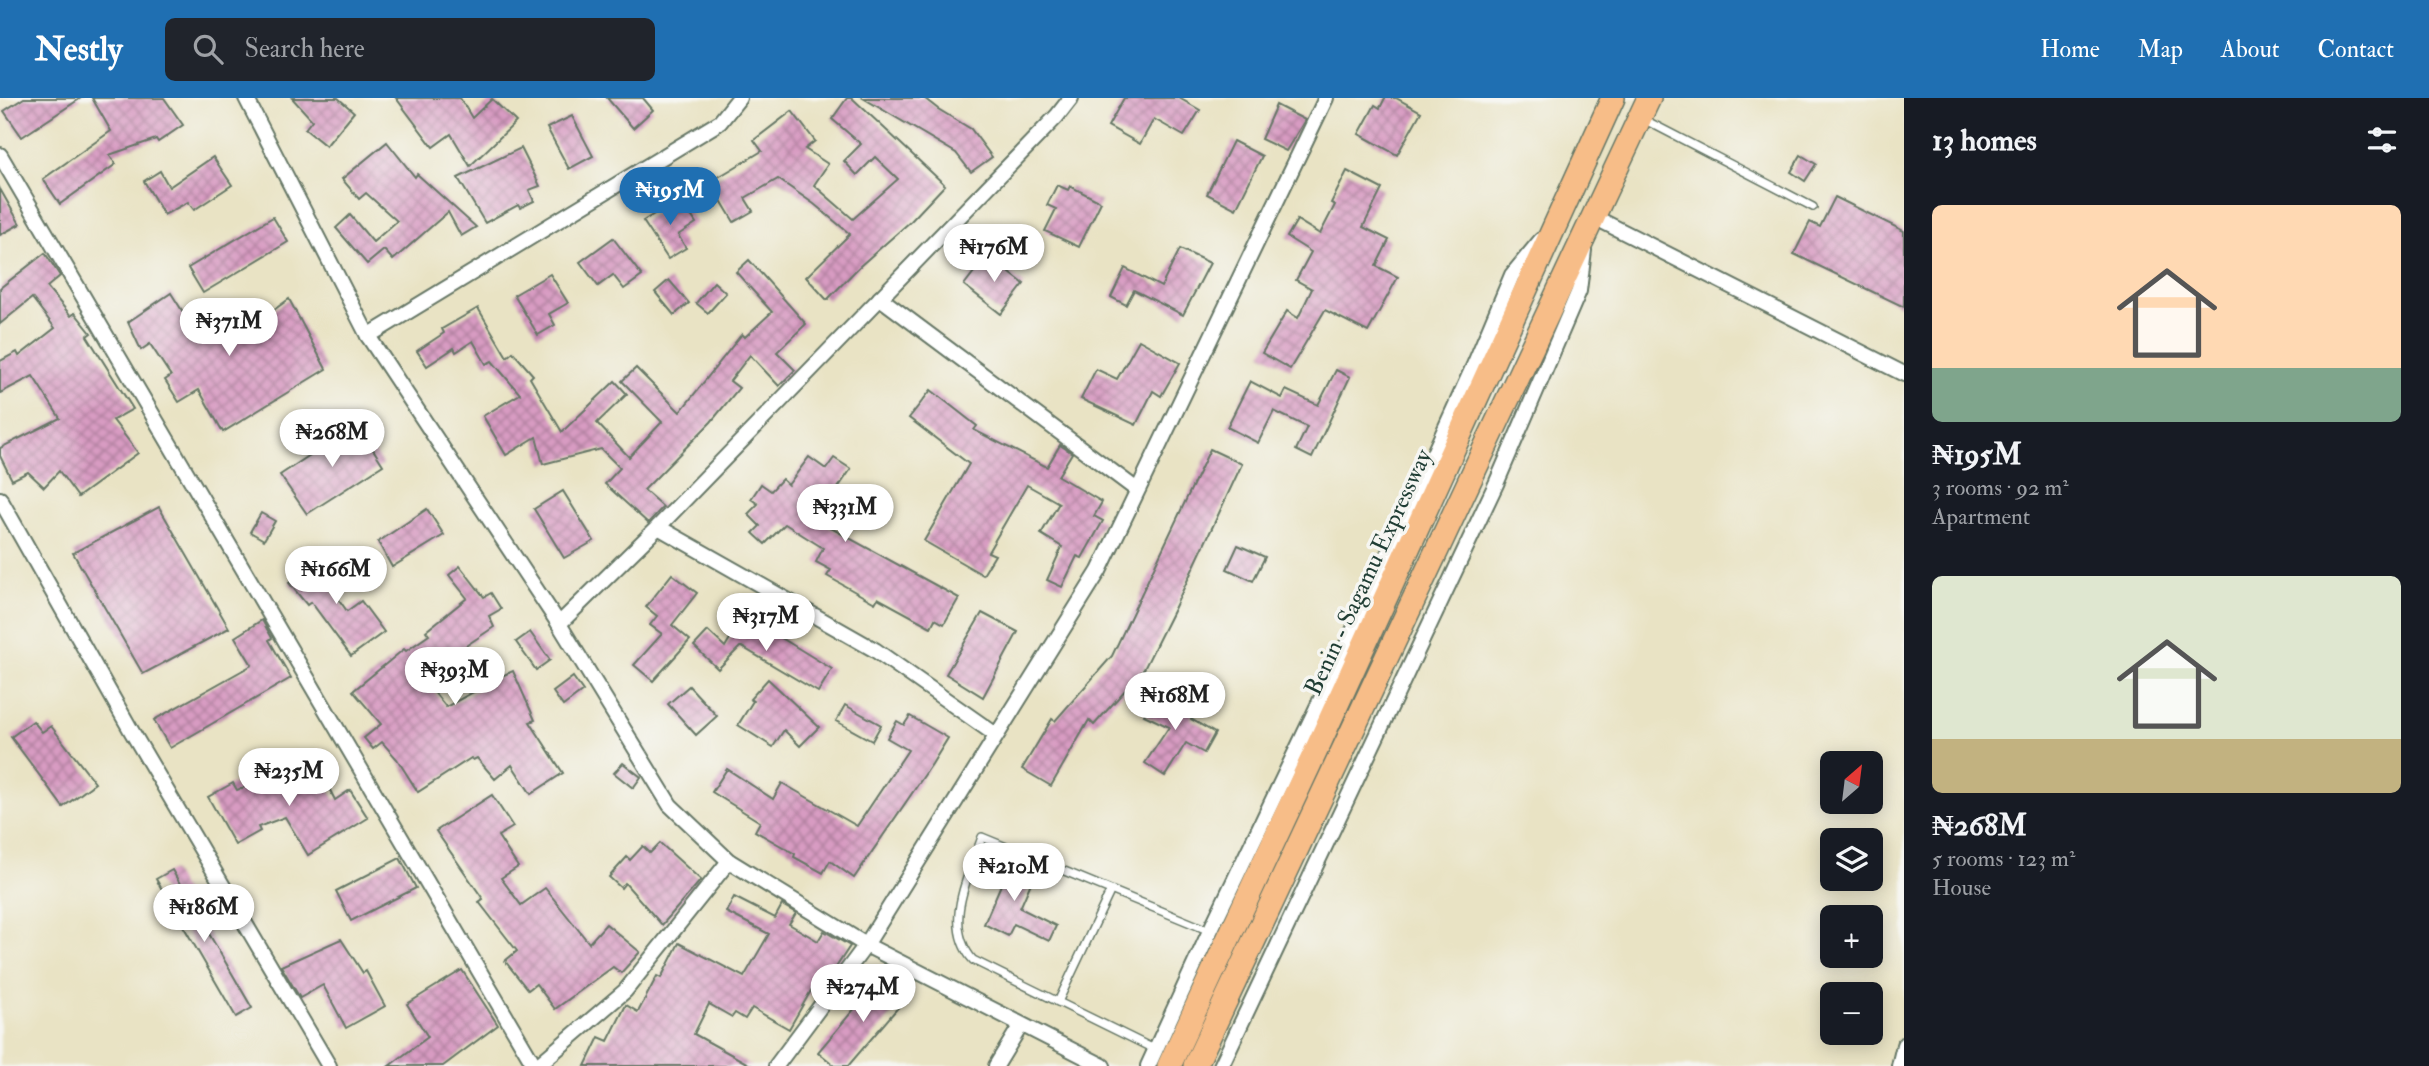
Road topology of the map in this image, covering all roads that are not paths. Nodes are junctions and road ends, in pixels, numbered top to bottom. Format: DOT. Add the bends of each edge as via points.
graph roads {
  1 [pos="246,98"];
  2 [pos="739,98"];
  3 [pos="1071,98"];
  4 [pos="1326,98"];
  5 [pos="1613,98"];
  6 [pos="1644,108"];
  7 [pos="0,155"];
  8 [pos="4,171"];
  9 [pos="1812,206"];
  10 [pos="1558,220"];
  11 [pos="1590,226"];
  12 [pos="880,298"];
  13 [pos="368,336"];
  14 [pos="1903,371"];
  15 [pos="1137,490"];
  16 [pos="0,499"];
  17 [pos="657,527"];
  18 [pos="559,624"];
  19 [pos="996,735"];
  20 [pos="729,861"];
  21 [pos="1110,892"];
  22 [pos="1210,931"];
  23 [pos="866,945"];
  24 [pos="1058,1002"];
  25 [pos="1021,1025"];
  26 [pos="1904,1045"];
  27 [pos="1166,1058"];
  28 [pos="329,1066"];
  29 [pos="536,1066"];
  30 [pos="776,1066"];
  31 [pos="996,1066"];
  32 [pos="1103,1066"];
  33 [pos="1148,1066"];
  34 [pos="1195,1066"];
  35 [pos="1222,1066"];
  36 [pos="1899,1066"];
  1 -- 13 [label="street"];
  2 -- 13 [label="street" via="720,122"];
  3 -- 12 [label="street"];
  4 -- 15 [label="street"];
  5 -- 10 [label="highway, Benin - Sagamu Expressway"];
  6 -- 9 [label="lane"];
  6 -- 11 [label="highway"];
  7 -- 8 [label="street"];
  8 -- 29 [label="street"];
  10 -- 22 [label="street" via="1513,275 1343,653"];
  10 -- 27 [label="highway, Benin - Sagamu Expressway" via="1319,744"];
  11 -- 14 [label="street"];
  11 -- 34 [label="highway"];
  11 -- 35 [label="street" via="1579,291 1496,484"];
  12 -- 15 [label="street"];
  12 -- 17 [label="street"];
  13 -- 18 [label="street"];
  15 -- 19 [label="street" via="1098,570"];
  16 -- 28 [label="street"];
  17 -- 18 [label="street"];
  17 -- 19 [label="street" via="876,650"];
  18 -- 20 [label="street" via="670,806"];
  19 -- 23 [label="street"];
  20 -- 23 [label="street"];
  20 -- 29 [label="street" via="625,991"];
  21 -- 22 [label="lane"];
  21 -- 24 [label="lane"];
  21 -- 24 [label="lane" via="982,837 960,903 959,933 965,950 973,960"];
  22 -- 27 [label="street"];
  23 -- 25 [label="street"];
  23 -- 30 [label="street"];
  24 -- 27 [label="lane"];
  25 -- 31 [label="street"];
  25 -- 32 [label="street"];
  26 -- 36 [label="street"];
  27 -- 33 [label="street"];
}
